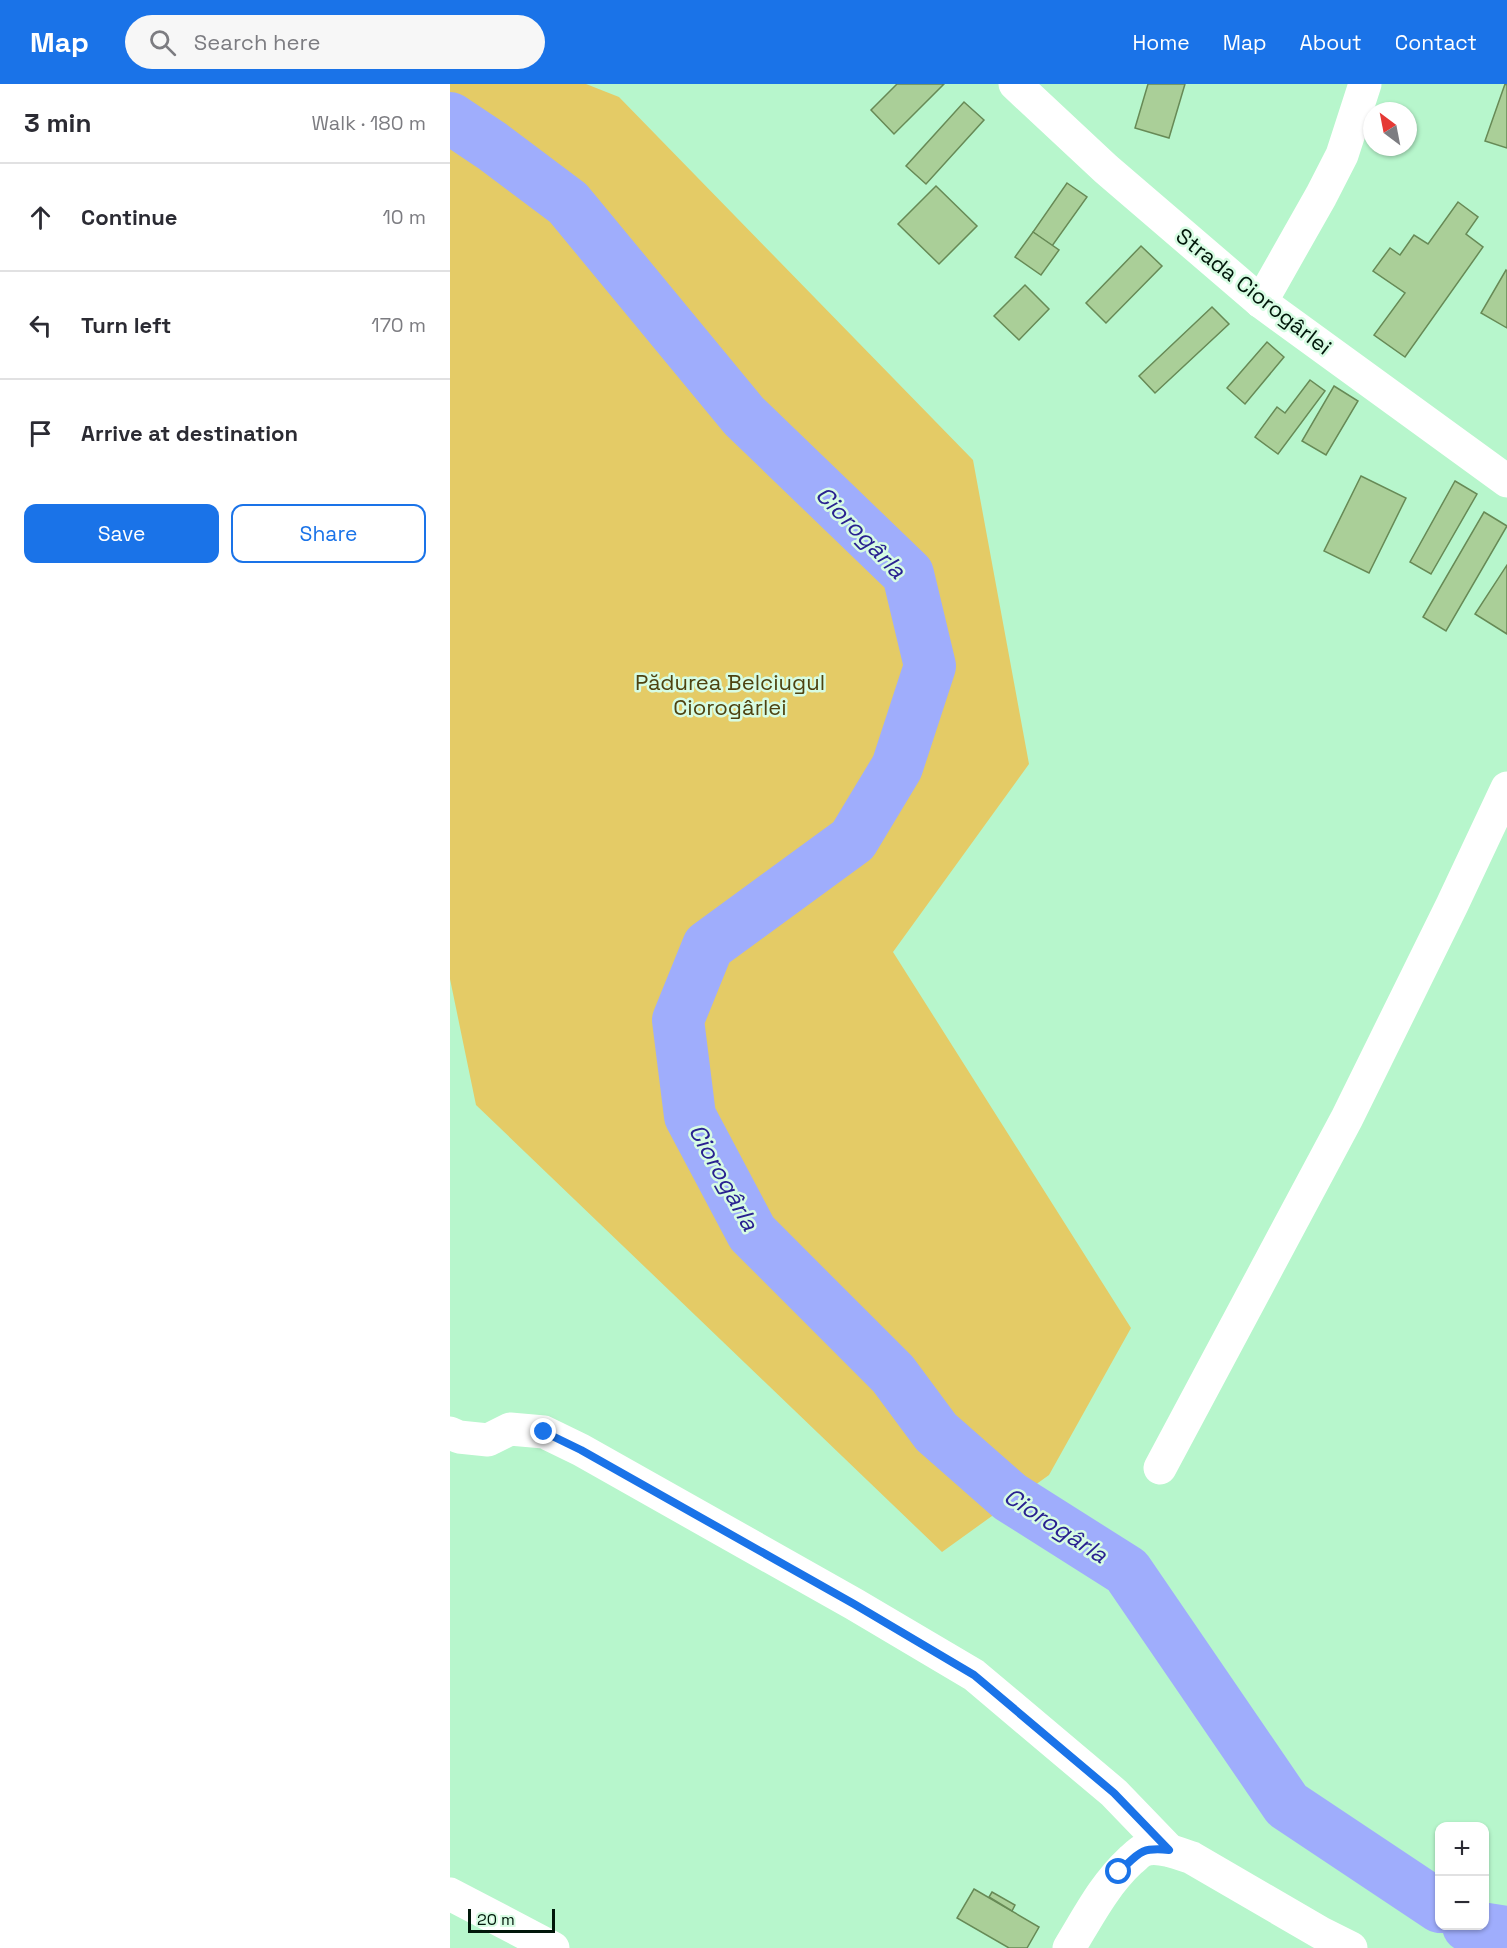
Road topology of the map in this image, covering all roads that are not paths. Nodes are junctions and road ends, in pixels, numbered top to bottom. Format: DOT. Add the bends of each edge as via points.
graph roads {
  1 [pos="1015,84"];
  2 [pos="1365,84"];
  3 [pos="1261,302"];
  4 [pos="1505,474"];
  5 [pos="1507,788"];
  6 [pos="450,1433"];
  7 [pos="1160,1468"];
  8 [pos="1169,1850"];
  9 [pos="450,1894"];
  10 [pos="553,1948"];
  11 [pos="1069,1948"];
  12 [pos="1351,1948"];
  1 -- 3 [label="street, Strada Ciorogârlei" via="1106,169"];
  2 -- 3 [label="street" via="1342,155"];
  3 -- 4 [label="street, Strada Ciorogârlei"];
  5 -- 7 [label="street" via="1347,1118"];
  6 -- 8 [label="street" via="488,1440 510,1429 544,1432 854,1604 974,1675 1114,1793"];
  8 -- 11 [label="street" via="1141,1851 1119,1872"];
  8 -- 12 [label="street" via="1210,1867"];
  9 -- 10 [label="street"];
}
